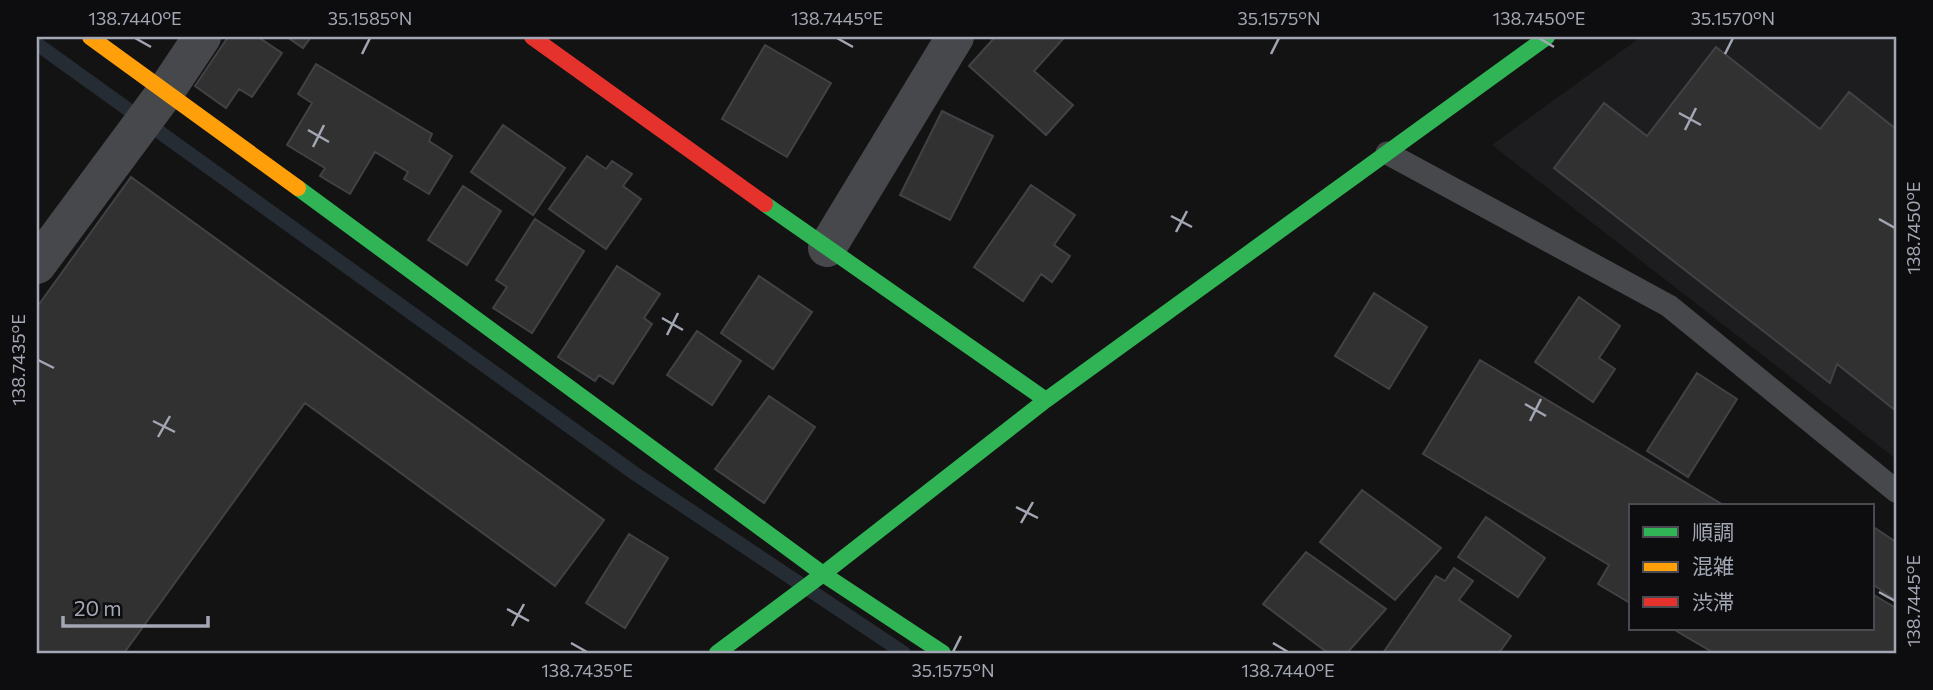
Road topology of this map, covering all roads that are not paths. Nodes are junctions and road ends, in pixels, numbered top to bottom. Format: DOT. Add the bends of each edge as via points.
graph roads {
  1 [pos="90,37"];
  2 [pos="202,37"];
  3 [pos="532,37"];
  4 [pos="955,37"];
  5 [pos="1547,37"];
  6 [pos="166,91"];
  7 [pos="1387,153"];
  8 [pos="827,248"];
  9 [pos="37,265"];
  10 [pos="1046,400"];
  11 [pos="1896,491"];
  12 [pos="823,574"];
  13 [pos="717,653"];
  14 [pos="943,653"];
  1 -- 6 [label="street"];
  2 -- 6 [label="street"];
  3 -- 8 [label="street"];
  4 -- 8 [label="street"];
  5 -- 7 [label="street"];
  6 -- 9 [label="street"];
  6 -- 12 [label="street"];
  7 -- 10 [label="street"];
  7 -- 11 [label="lane" via="1669,306"];
  8 -- 10 [label="street"];
  10 -- 12 [label="street"];
  12 -- 13 [label="street"];
  12 -- 14 [label="street"];
}
